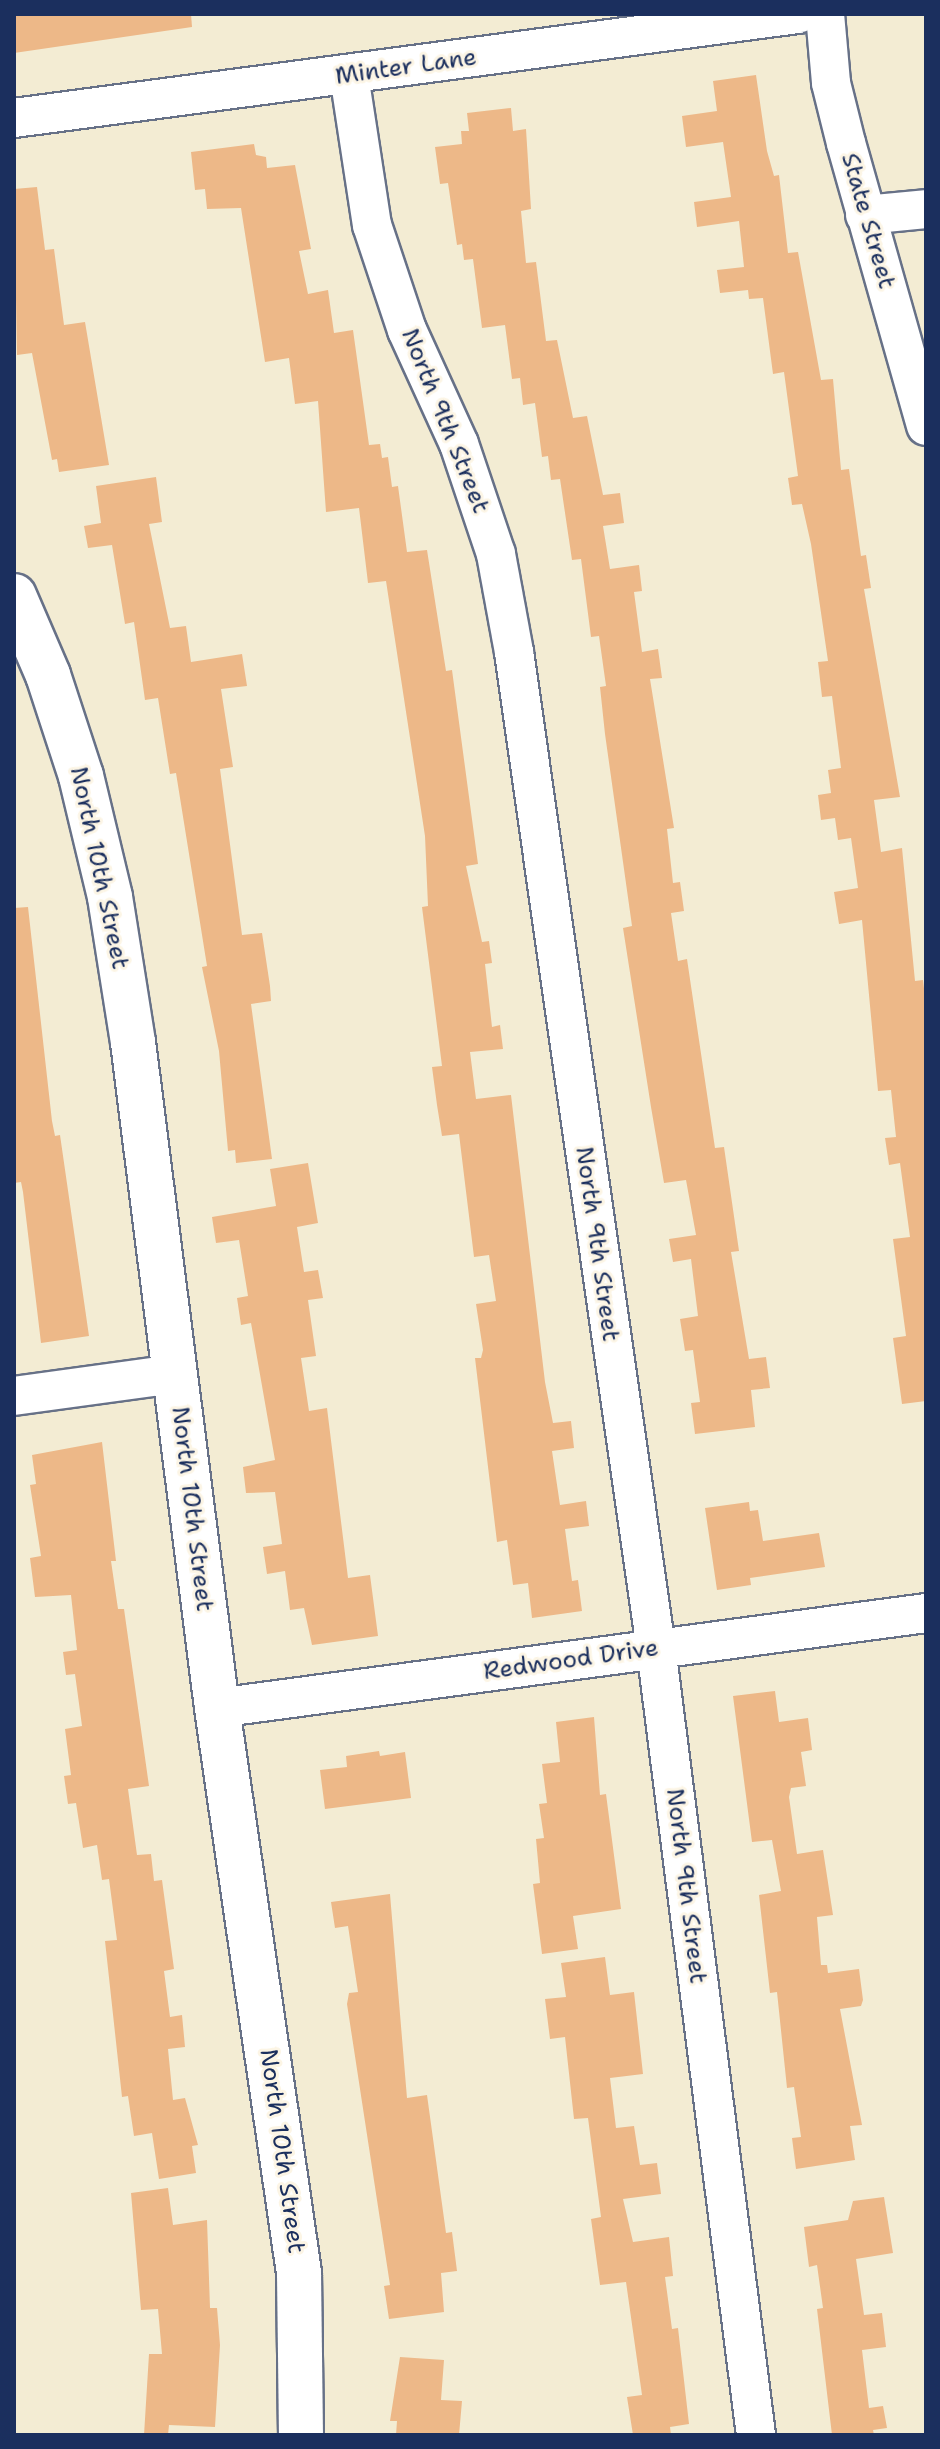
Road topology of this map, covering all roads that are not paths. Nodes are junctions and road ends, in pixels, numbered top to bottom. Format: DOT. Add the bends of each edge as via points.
graph roads {
  1 [pos="798,14"];
  2 [pos="825,14"];
  3 [pos="349,75"];
  4 [pos="14,118"];
  5 [pos="926,209"];
  6 [pos="865,215"];
  7 [pos="926,426"];
  8 [pos="14,596"];
  9 [pos="175,1374"];
  10 [pos="14,1396"];
  11 [pos="926,1613"];
  12 [pos="656,1648"];
  13 [pos="217,1708"];
  14 [pos="301,2435"];
  15 [pos="756,2435"];
  1 -- 3 [label="street, Minter Lane"];
  2 -- 6 [label="street, State Street" via="831,83"];
  3 -- 4 [label="street, Minter Lane"];
  3 -- 12 [label="street, North 9th Street" via="372,225 407,330 459,444 496,554"];
  5 -- 6 [label="street"];
  6 -- 7 [label="street, State Street"];
  8 -- 9 [label="main road, North 10th Street" via="48,675 81,776 110,897"];
  9 -- 10 [label="street"];
  9 -- 13 [label="main road, North 10th Street"];
  11 -- 12 [label="street, Redwood Drive"];
  12 -- 13 [label="street, Redwood Drive"];
  12 -- 15 [label="street, North 9th Street"];
  13 -- 14 [label="main road, North 10th Street" via="299,2273"];
}
